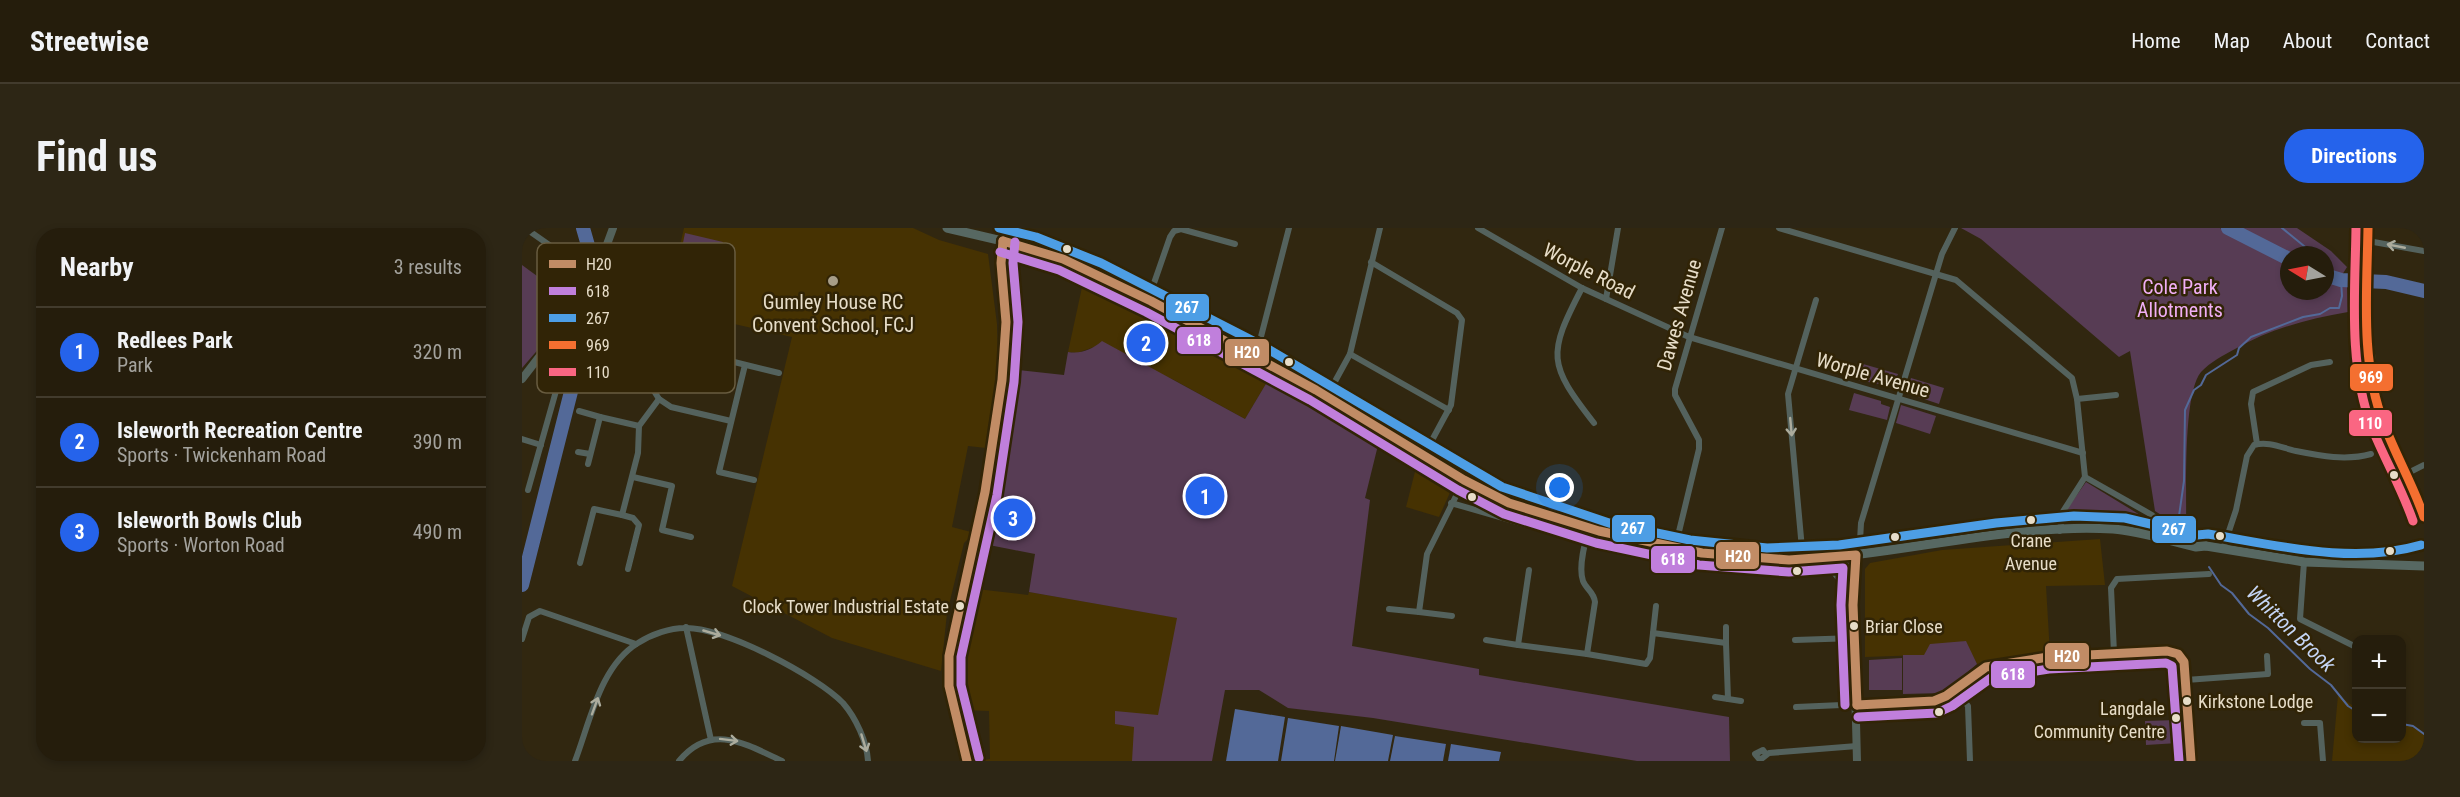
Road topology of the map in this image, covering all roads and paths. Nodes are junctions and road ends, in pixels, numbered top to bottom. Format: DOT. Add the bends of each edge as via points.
graph roads {
  1 [pos="525,228"];
  2 [pos="613,228"];
  3 [pos="947,228"];
  4 [pos="1004,228"];
  5 [pos="1289,228"];
  6 [pos="1380,228"];
  7 [pos="1618,228"];
  8 [pos="1722,228"];
  9 [pos="1779,228"];
  10 [pos="1955,228"];
  11 [pos="2368,228"];
  12 [pos="1481,229"];
  13 [pos="1003,241"];
  14 [pos="2368,241"];
  15 [pos="546,243"];
  16 [pos="607,243"];
  17 [pos="1235,244"];
  18 [pos="2424,251"];
  19 [pos="1371,262"];
  20 [pos="1936,274"];
  21 [pos="1153,286"];
  22 [pos="1582,288"];
  23 [pos="1606,299"];
  24 [pos="1816,300"];
  25 [pos="1655,322"];
  26 [pos="1689,337"];
  27 [pos="1350,354"];
  28 [pos="1256,356"];
  29 [pos="537,360"];
  30 [pos="735,362"];
  31 [pos="2330,362"];
  32 [pos="745,365"];
  33 [pos="1795,369"];
  34 [pos="779,373"];
  35 [pos="522,379"];
  36 [pos="555,393"];
  37 [pos="655,393"];
  38 [pos="2116,395"];
  39 [pos="1327,396"];
  40 [pos="659,399"];
  41 [pos="2077,399"];
  42 [pos="1898,400"];
  43 [pos="1449,410"];
  44 [pos="579,411"];
  45 [pos="600,417"];
  46 [pos="731,422"];
  47 [pos="1594,423"];
  48 [pos="639,426"];
  49 [pos="522,439"];
  50 [pos="2256,444"];
  51 [pos="541,445"];
  52 [pos="579,452"];
  53 [pos="2083,453"];
  54 [pos="590,454"];
  55 [pos="2371,454"];
  56 [pos="1424,455"];
  57 [pos="588,465"];
  58 [pos="2424,465"];
  59 [pos="718,472"];
  60 [pos="2406,474"];
  61 [pos="633,477"];
  62 [pos="2085,477"];
  63 [pos="754,480"];
  64 [pos="1464,480"];
  65 [pos="716,482"];
  66 [pos="528,490"];
  67 [pos="2420,497"];
  68 [pos="1451,503"];
  69 [pos="586,507"];
  70 [pos="594,509"];
  71 [pos="1543,514"];
  72 [pos="622,515"];
  73 [pos="2424,517"];
  74 [pos="1538,528"];
  75 [pos="1589,528"];
  76 [pos="662,530"];
  77 [pos="1560,530"];
  78 [pos="2060,531"];
  79 [pos="2132,531"];
  80 [pos="2160,533"];
  81 [pos="691,537"];
  82 [pos="660,540"];
  83 [pos="1850,542"];
  84 [pos="2206,546"];
  85 [pos="1675,548"];
  86 [pos="2223,549"];
  87 [pos="1852,556"];
  88 [pos="2424,557"];
  89 [pos="1817,559"];
  90 [pos="1803,560"];
  91 [pos="2304,562"];
  92 [pos="580,563"];
  93 [pos="2404,563"];
  94 [pos="2424,566"];
  95 [pos="628,569"];
  96 [pos="1529,570"];
  97 [pos="2209,574"];
  98 [pos="1849,590"];
  99 [pos="1853,605"];
  100 [pos="1656,606"];
  101 [pos="1389,609"];
  102 [pos="1419,612"];
  103 [pos="1452,616"];
  104 [pos="686,627"];
  105 [pos="1726,627"];
  106 [pos="1653,633"];
  107 [pos="1854,638"];
  108 [pos="522,639"];
  109 [pos="1485,640"];
  110 [pos="1795,640"];
  111 [pos="1726,643"];
  112 [pos="636,644"];
  113 [pos="1518,645"];
  114 [pos="2352,645"];
  115 [pos="2114,653"];
  116 [pos="1587,654"];
  117 [pos="2267,656"];
  118 [pos="2186,680"];
  119 [pos="1955,689"];
  120 [pos="1715,697"];
  121 [pos="1728,699"];
  122 [pos="1741,701"];
  123 [pos="1857,705"];
  124 [pos="1796,707"];
  125 [pos="2304,723"];
  126 [pos="711,740"];
  127 [pos="1857,746"];
  128 [pos="1766,754"];
  129 [pos="575,761"];
  130 [pos="680,761"];
  131 [pos="782,761"];
  132 [pos="868,761"];
  133 [pos="968,761"];
  134 [pos="1857,761"];
  135 [pos="1970,761"];
  136 [pos="2191,761"];
  137 [pos="2323,761"];
  1 -- 15 [label="street"];
  2 -- 16 [label="street"];
  3 -- 13 [label="main road"];
  4 -- 13 [label="street"];
  5 -- 28 [label="street"];
  6 -- 19 [label="street"];
  7 -- 23 [label="street"];
  8 -- 26 [label="street, Dawes Avenue"];
  9 -- 20 [label="street"];
  10 -- 20 [label="street"];
  11 -- 14 [label="highway"];
  12 -- 22 [label="street, Worple Road"];
  13 -- 28 [label="main road" via="1079,266"];
  13 -- 133 [label="street" via="1006,322 1002,380 985,492 950,656 949,686"];
  18 -- 14 [label="street, one-way"];
  14 -- 60 [label="highway" via="2368,346 2374,387 2383,423"];
  17 -- 21 [label="street" via="1181,229 1174,231"];
  19 -- 27 [label="street"];
  19 -- 43 [label="street" via="1457,313 1462,320"];
  20 -- 41 [label="street" via="1960,283 2072,378"];
  20 -- 42 [label="street"];
  22 -- 23 [label="street, Worple Road"];
  22 -- 47 [label="street" via="1562,328 1556,351 1567,387"];
  23 -- 25 [label="street, Worple Road"];
  24 -- 33 [label="street"];
  25 -- 26 [label="street, Worple Avenue"];
  26 -- 33 [label="street, Worple Avenue"];
  26 -- 85 [label="street, Dawes Avenue" via="1675,395 1699,440 1699,449"];
  27 -- 39 [label="street"];
  27 -- 43 [label="street"];
  28 -- 39 [label="main road"];
  29 -- 35 [label="street"];
  30 -- 32 [label="street"];
  31 -- 50 [label="street" via="2312,365 2253,392"];
  32 -- 34 [label="street"];
  32 -- 46 [label="street"];
  33 -- 42 [label="street, Worple Avenue"];
  33 -- 90 [label="street, one-way" via="1788,394"];
  36 -- 51 [label="street"];
  37 -- 40 [label="street"];
  38 -- 41 [label="street"];
  39 -- 56 [label="main road"];
  40 -- 46 [label="street" via="671,407"];
  40 -- 48 [label="street"];
  41 -- 53 [label="street"];
  42 -- 53 [label="street, Worple Avenue"];
  42 -- 83 [label="street" via="1861,523 1863,540"];
  43 -- 56 [label="street"];
  44 -- 45 [label="street"];
  45 -- 48 [label="street"];
  45 -- 54 [label="street"];
  46 -- 59 [label="street"];
  48 -- 61 [label="street"];
  49 -- 51 [label="street"];
  50 -- 55 [label="street" via="2353,459"];
  50 -- 86 [label="street" via="2247,456"];
  51 -- 66 [label="street"];
  52 -- 54 [label="street"];
  53 -- 62 [label="street"];
  54 -- 57 [label="street"];
  56 -- 64 [label="main road"];
  58 -- 60 [label="street"];
  59 -- 63 [label="street"];
  59 -- 65 [label="street"];
  60 -- 67 [label="highway"];
  61 -- 72 [label="street"];
  61 -- 76 [label="street" via="672,486"];
  62 -- 78 [label="street" via="2064,509"];
  62 -- 80 [label="street" via="2152,515 2159,522"];
  64 -- 68 [label="street"];
  64 -- 71 [label="main road" via="1497,498"];
  67 -- 73 [label="highway"];
  68 -- 74 [label="street"];
  68 -- 102 [label="street" via="1427,554"];
  69 -- 70 [label="street"];
  70 -- 72 [label="street"];
  70 -- 92 [label="street"];
  71 -- 74 [label="street"];
  71 -- 75 [label="main road"];
  72 -- 95 [label="street" via="639,525"];
  74 -- 77 [label="street"];
  75 -- 85 [label="main road"];
  75 -- 116 [label="street" via="1582,574 1595,602"];
  76 -- 81 [label="street"];
  76 -- 82 [label="street"];
  78 -- 79 [label="main road"];
  78 -- 87 [label="main road" via="1943,542"];
  79 -- 80 [label="main road"];
  79 -- 84 [label="main road"];
  80 -- 84 [label="main road"];
  84 -- 86 [label="main road"];
  85 -- 90 [label="main road" via="1732,557"];
  86 -- 91 [label="main road"];
  87 -- 89 [label="main road"];
  87 -- 98 [label="street"];
  87 -- 99 [label="street"];
  88 -- 93 [label="main road"];
  89 -- 90 [label="main road"];
  89 -- 98 [label="street" via="1829,565"];
  91 -- 93 [label="main road"];
  91 -- 114 [label="street" via="2300,619"];
  93 -- 94 [label="main road"];
  96 -- 113 [label="street"];
  97 -- 115 [label="street" via="2113,582"];
  98 -- 99 [label="street"];
  99 -- 107 [label="street"];
  100 -- 106 [label="street"];
  101 -- 102 [label="street"];
  102 -- 103 [label="street"];
  104 -- 112 [label="street"];
  104 -- 126 [label="street"];
  104 -- 132 [label="street, one-way" via="741,643 829,690 854,720"];
  105 -- 111 [label="street"];
  106 -- 111 [label="street"];
  106 -- 116 [label="street" via="1646,664"];
  107 -- 110 [label="street"];
  107 -- 123 [label="street"];
  108 -- 112 [label="street" via="529,617 540,611"];
  109 -- 113 [label="street"];
  111 -- 121 [label="street"];
  129 -- 112 [label="street, one-way" via="606,680 617,661"];
  113 -- 116 [label="street"];
  115 -- 118 [label="street" via="2178,654 2184,662"];
  115 -- 119 [label="street" via="2048,657 1986,667"];
  117 -- 118 [label="street" via="2268,674"];
  118 -- 136 [label="street"];
  119 -- 123 [label="street" via="1934,701"];
  119 -- 135 [label="street" via="1968,706"];
  120 -- 121 [label="street"];
  121 -- 122 [label="street"];
  123 -- 124 [label="street"];
  123 -- 127 [label="street"];
  125 -- 137 [label="street" via="2320,723"];
  126 -- 130 [label="street" via="693,748"];
  126 -- 131 [label="street, one-way" via="734,739"];
  127 -- 128 [label="street"];
  127 -- 134 [label="street"];
}
